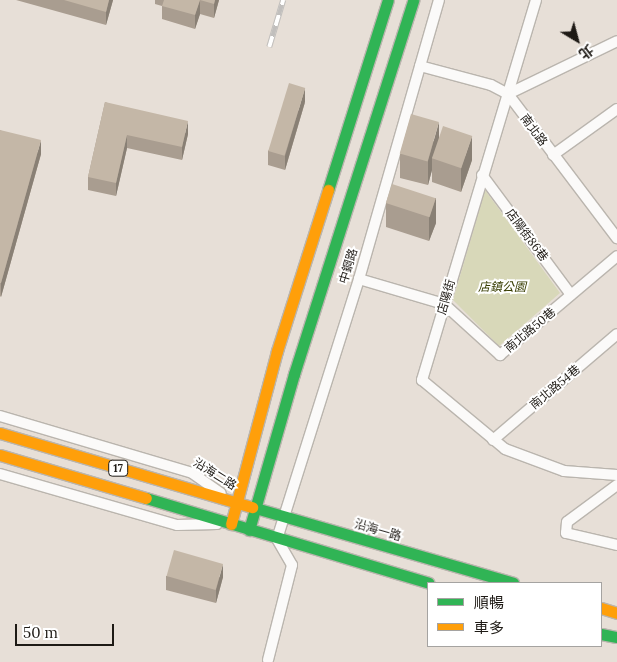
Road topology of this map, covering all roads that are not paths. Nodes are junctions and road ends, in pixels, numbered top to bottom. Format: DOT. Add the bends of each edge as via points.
graph roads {
  1 [pos="388,0"];
  2 [pos="414,0"];
  3 [pos="439,0"];
  4 [pos="536,0"];
  5 [pos="617,40"];
  6 [pos="420,66"];
  7 [pos="508,94"];
  8 [pos="617,109"];
  9 [pos="552,155"];
  10 [pos="482,175"];
  11 [pos="617,238"];
  12 [pos="617,256"];
  13 [pos="359,279"];
  14 [pos="571,295"];
  15 [pos="444,304"];
  16 [pos="617,334"];
  17 [pos="0,416"];
  18 [pos="0,433"];
  19 [pos="493,440"];
  20 [pos="0,455"];
  21 [pos="0,474"];
  22 [pos="617,475"];
  23 [pos="617,484"];
  24 [pos="236,503"];
  25 [pos="256,509"];
  26 [pos="284,518"];
  27 [pos="231,524"];
  28 [pos="249,530"];
  29 [pos="277,539"];
  30 [pos="617,545"];
  31 [pos="427,582"];
  32 [pos="509,582"];
  33 [pos="602,608"];
  34 [pos="617,613"];
  35 [pos="602,634"];
  36 [pos="617,638"];
  37 [pos="268,660"];
  1 -- 24 [label="street" via="277,352"];
  2 -- 25 [label="street, 中鋼路" via="294,374"];
  3 -- 6 [label="street, 中鋼路"];
  4 -- 7 [label="street, 店陽街"];
  5 -- 7 [label="street"];
  6 -- 7 [label="street, 南北路" via="491,84"];
  6 -- 13 [label="street, 中鋼路"];
  7 -- 9 [label="street, 南北路"];
  7 -- 10 [label="street, 店陽街"];
  8 -- 9 [label="street"];
  9 -- 11 [label="street, 南北路"];
  10 -- 14 [label="street, 店陽街86巷"];
  10 -- 15 [label="street, 店陽街"];
  12 -- 14 [label="street, 南北路50巷"];
  13 -- 15 [label="street, 南北路50巷"];
  13 -- 26 [label="street, 中鋼路"];
  14 -- 15 [label="street, 南北路50巷" via="500,355"];
  15 -- 19 [label="street, 店陽街" via="422,380"];
  16 -- 19 [label="street, 南北路54巷"];
  17 -- 24 [label="street, 沿海二路" via="192,473"];
  18 -- 24 [label="street, 沿海二路 / 17"];
  19 -- 22 [label="street, 店陽街" via="505,449 564,471"];
  20 -- 27 [label="street, 17"];
  21 -- 27 [label="street" via="177,525"];
  23 -- 30 [label="street" via="567,522 566,532"];
  24 -- 25 [label="street, 沿海一路 / 17"];
  24 -- 27 [label="street"];
  25 -- 26 [label="street, 沿海一路 / 17"];
  25 -- 28 [label="street, 中鋼路"];
  26 -- 29 [label="street, 中鋼路"];
  26 -- 32 [label="street, 沿海一路 / 17"];
  27 -- 28 [label="street, 17"];
  28 -- 29 [label="street, 17"];
  29 -- 31 [label="street, 17"];
  29 -- 37 [label="street" via="292,565"];
  33 -- 34 [label="street"];
  35 -- 36 [label="street"];
}
